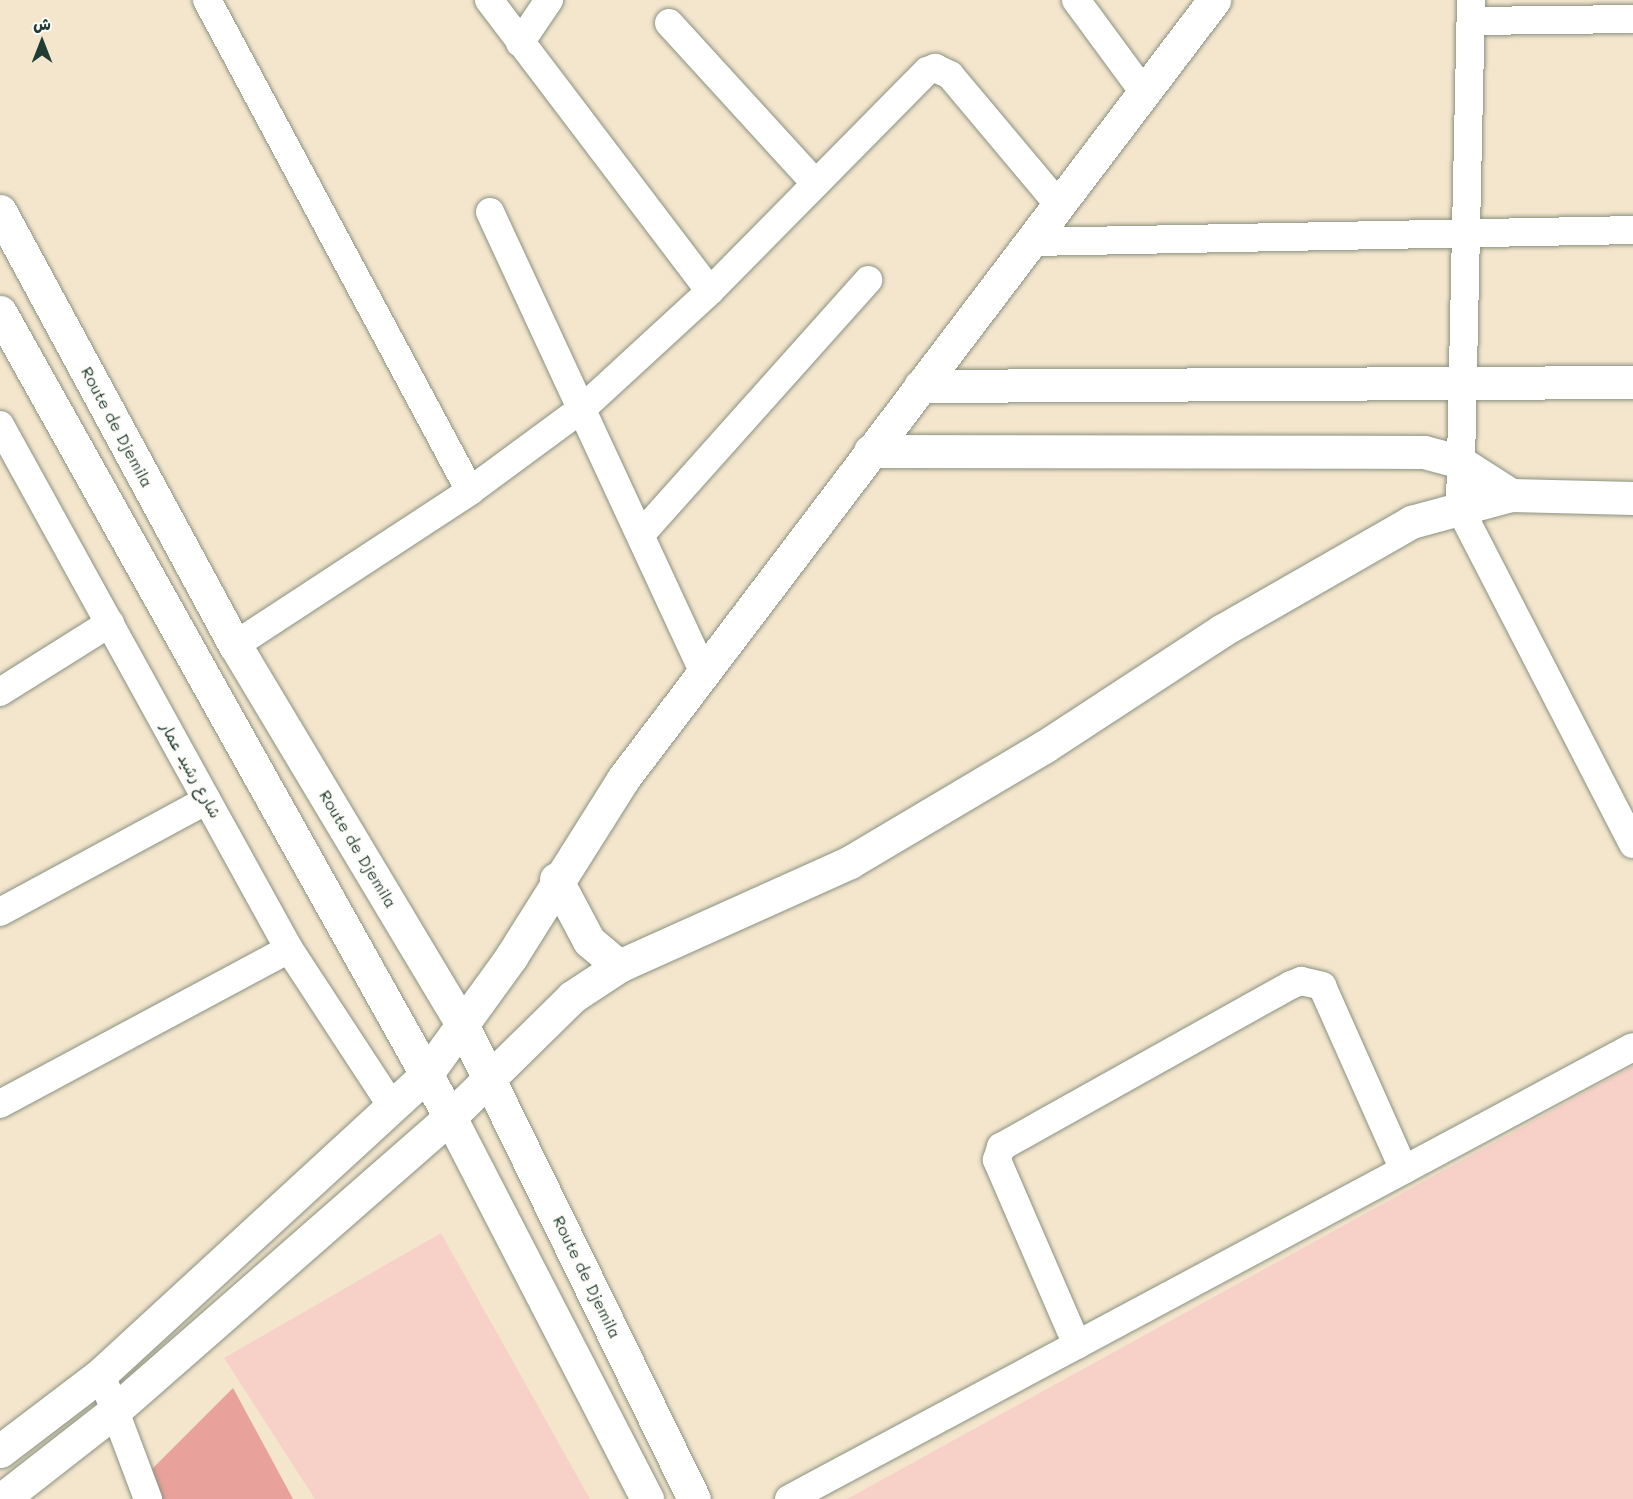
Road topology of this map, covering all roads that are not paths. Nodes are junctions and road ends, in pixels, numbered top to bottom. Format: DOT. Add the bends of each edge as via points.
graph roads {
  1 [pos="207,0"];
  2 [pos="489,0"];
  3 [pos="549,0"];
  4 [pos="1076,0"];
  5 [pos="1214,0"];
  6 [pos="1471,11"];
  7 [pos="1633,20"];
  8 [pos="669,23"];
  9 [pos="520,43"];
  10 [pos="1145,94"];
  11 [pos="814,182"];
  12 [pos="1059,205"];
  13 [pos="0,211"];
  14 [pos="490,213"];
  15 [pos="1633,230"];
  16 [pos="1464,232"];
  17 [pos="1032,242"];
  18 [pos="868,280"];
  19 [pos="710,291"];
  20 [pos="0,312"];
  21 [pos="1633,381"];
  22 [pos="1460,384"];
  23 [pos="920,386"];
  24 [pos="584,407"];
  25 [pos="0,425"];
  26 [pos="870,451"];
  27 [pos="9,461"];
  28 [pos="1458,461"];
  29 [pos="470,491"];
  30 [pos="1511,495"];
  31 [pos="1633,498"];
  32 [pos="1460,509"];
  33 [pos="643,532"];
  34 [pos="110,623"];
  35 [pos="236,645"];
  36 [pos="704,673"];
  37 [pos="0,692"];
  38 [pos="207,800"];
  39 [pos="1633,844"];
  40 [pos="556,879"];
  41 [pos="0,912"];
  42 [pos="289,948"];
  43 [pos="620,966"];
  44 [pos="464,1026"];
  45 [pos="1633,1047"];
  46 [pos="489,1075"];
  47 [pos="425,1076"];
  48 [pos="0,1104"];
  49 [pos="393,1108"];
  50 [pos="450,1117"];
  51 [pos="1404,1170"];
  52 [pos="1077,1345"];
  53 [pos="101,1374"];
  54 [pos="112,1413"];
  55 [pos="0,1451"];
  56 [pos="2,1499"];
  57 [pos="148,1499"];
  58 [pos="647,1499"];
  59 [pos="694,1499"];
  60 [pos="789,1499"];
  1 -- 29 [label="street"];
  2 -- 9 [label="street"];
  3 -- 9 [label="street"];
  4 -- 10 [label="street"];
  5 -- 10 [label="street"];
  6 -- 7 [label="street"];
  6 -- 16 [label="street"];
  8 -- 11 [label="street"];
  9 -- 19 [label="street"];
  10 -- 12 [label="street"];
  11 -- 12 [label="street" via="935,68 950,75"];
  11 -- 19 [label="street"];
  12 -- 17 [label="street"];
  13 -- 35 [label="street, Route de Djemila"];
  14 -- 24 [label="street"];
  15 -- 16 [label="street"];
  16 -- 17 [label="street"];
  16 -- 22 [label="street"];
  17 -- 23 [label="street"];
  18 -- 33 [label="street"];
  19 -- 24 [label="street"];
  20 -- 47 [label="street"];
  21 -- 22 [label="street"];
  22 -- 23 [label="street"];
  22 -- 28 [label="street"];
  23 -- 26 [label="street"];
  24 -- 29 [label="street"];
  24 -- 33 [label="street"];
  25 -- 27 [label="street, شارع رشيد عمار"];
  26 -- 28 [label="street" via="1408,451"];
  26 -- 36 [label="street"];
  27 -- 34 [label="street, شارع رشيد عمار"];
  28 -- 30 [label="street"];
  28 -- 32 [label="street"];
  29 -- 35 [label="street"];
  30 -- 31 [label="street"];
  30 -- 32 [label="street"];
  32 -- 39 [label="street"];
  32 -- 43 [label="street" via="1411,522 1346,557 850,862"];
  33 -- 36 [label="street"];
  34 -- 37 [label="street"];
  34 -- 38 [label="street, شارع رشيد عمار"];
  35 -- 44 [label="street, Route de Djemila"];
  36 -- 40 [label="street" via="623,779"];
  38 -- 41 [label="street"];
  38 -- 42 [label="street, شارع رشيد عمار"];
  40 -- 43 [label="street" via="589,941"];
  40 -- 44 [label="street"];
  42 -- 48 [label="street"];
  42 -- 49 [label="street, شارع رشيد عمار"];
  43 -- 46 [label="street" via="572,997"];
  44 -- 46 [label="street, Route de Djemila"];
  44 -- 47 [label="street"];
  45 -- 51 [label="street"];
  46 -- 50 [label="street"];
  46 -- 59 [label="street, Route de Djemila"];
  47 -- 49 [label="street"];
  47 -- 50 [label="street"];
  49 -- 53 [label="street"];
  50 -- 54 [label="street"];
  50 -- 58 [label="street"];
  51 -- 52 [label="street"];
  51 -- 52 [label="street" via="1322,986 1301,981 1291,985 1001,1147 997,1160"];
  52 -- 60 [label="street"];
  53 -- 54 [label="street"];
  53 -- 55 [label="street"];
  54 -- 56 [label="street"];
  54 -- 57 [label="street"];
}
